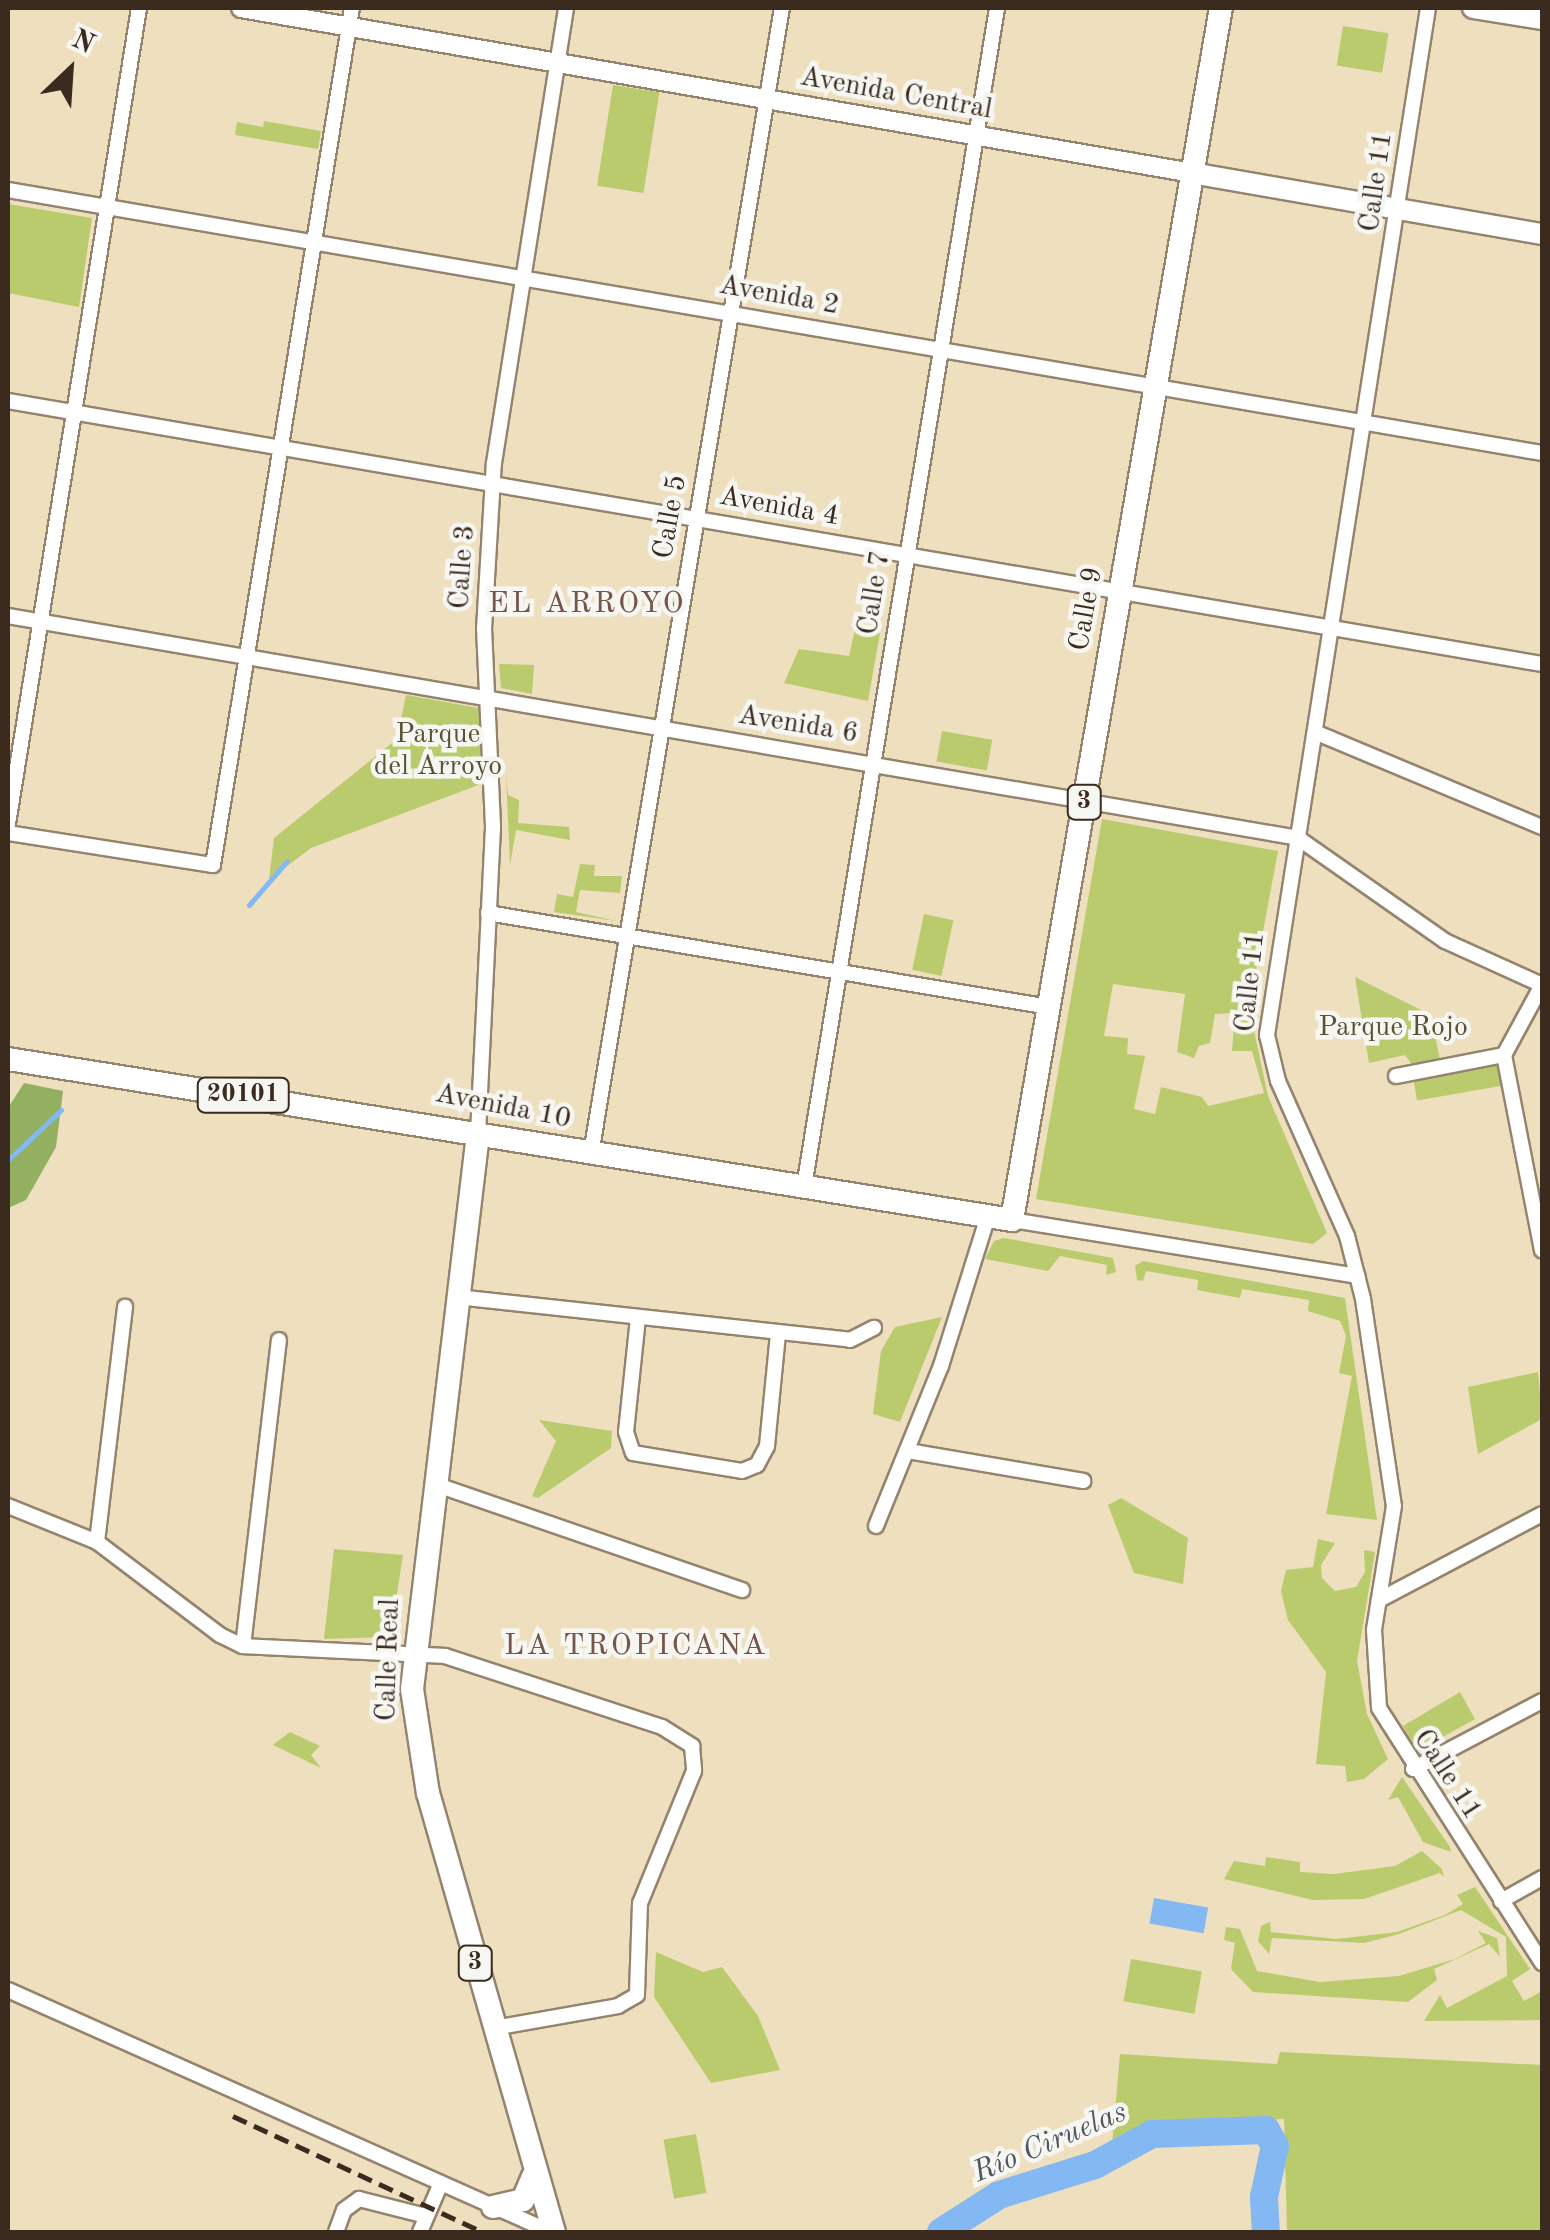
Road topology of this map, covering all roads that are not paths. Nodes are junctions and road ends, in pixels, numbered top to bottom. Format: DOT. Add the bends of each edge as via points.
graph roads {
  1 [pos="139,8"];
  2 [pos="241,8"];
  3 [pos="352,8"];
  4 [pos="566,8"];
  5 [pos="782,8"];
  6 [pos="997,8"];
  7 [pos="1220,8"];
  8 [pos="1428,8"];
  9 [pos="1474,8"];
  10 [pos="1542,19"];
  11 [pos="349,28"];
  12 [pos="556,62"];
  13 [pos="766,100"];
  14 [pos="976,136"];
  15 [pos="1192,173"];
  16 [pos="8,190"];
  17 [pos="108,206"];
  18 [pos="1398,210"];
  19 [pos="1542,234"];
  20 [pos="314,241"];
  21 [pos="519,276"];
  22 [pos="730,314"];
  23 [pos="940,349"];
  24 [pos="1156,385"];
  25 [pos="8,402"];
  26 [pos="75,412"];
  27 [pos="1367,423"];
  28 [pos="281,447"];
  29 [pos="1542,453"];
  30 [pos="493,484"];
  31 [pos="696,519"];
  32 [pos="906,554"];
  33 [pos="1120,591"];
  34 [pos="8,616"];
  35 [pos="40,622"];
  36 [pos="1334,628"];
  37 [pos="246,656"];
  38 [pos="1542,664"];
  39 [pos="488,698"];
  40 [pos="660,728"];
  41 [pos="1317,732"];
  42 [pos="872,762"];
  43 [pos="1084,801"];
  44 [pos="8,824"];
  45 [pos="1542,827"];
  46 [pos="8,833"];
  47 [pos="1298,838"];
  48 [pos="488,913"];
  49 [pos="626,936"];
  50 [pos="838,971"];
  51 [pos="1542,985"];
  52 [pos="1049,1006"];
  53 [pos="1504,1055"];
  54 [pos="8,1059"];
  55 [pos="1396,1076"];
  56 [pos="478,1134"];
  57 [pos="591,1154"];
  58 [pos="804,1187"];
  59 [pos="988,1216"];
  60 [pos="1012,1220"];
  61 [pos="1542,1250"];
  62 [pos="1357,1276"];
  63 [pos="457,1296"];
  64 [pos="125,1307"];
  65 [pos="638,1318"];
  66 [pos="874,1328"];
  67 [pos="778,1333"];
  68 [pos="280,1340"];
  69 [pos="908,1451"];
  70 [pos="1083,1481"];
  71 [pos="434,1484"];
  72 [pos="8,1506"];
  73 [pos="1542,1514"];
  74 [pos="876,1526"];
  75 [pos="97,1542"];
  76 [pos="742,1590"];
  77 [pos="1379,1600"];
  78 [pos="244,1646"];
  79 [pos="413,1653"];
  80 [pos="1542,1700"];
  81 [pos="1413,1769"];
  82 [pos="1542,1878"];
  83 [pos="1501,1901"];
  84 [pos="1542,1963"];
  85 [pos="8,1990"];
  86 [pos="493,2028"];
  87 [pos="533,2176"];
  88 [pos="441,2183"];
  89 [pos="493,2206"];
  90 [pos="426,2216"];
  91 [pos="336,2232"];
  92 [pos="420,2232"];
  93 [pos="552,2232"];
  1 -- 17 [label="street"];
  2 -- 11 [label="street, Avenida Central"];
  3 -- 11 [label="street"];
  4 -- 12 [label="street, Calle 3"];
  5 -- 13 [label="street, Calle 5"];
  6 -- 14 [label="street, Calle 7"];
  7 -- 15 [label="main road, Calle 9 / 3"];
  8 -- 18 [label="street, Calle 11"];
  9 -- 10 [label="main road"];
  11 -- 12 [label="street, Avenida Central"];
  11 -- 20 [label="street"];
  12 -- 13 [label="street, Avenida Central"];
  12 -- 21 [label="street, Calle 3"];
  13 -- 14 [label="street, Avenida Central"];
  13 -- 22 [label="street, Calle 5"];
  14 -- 15 [label="street, Avenida Central"];
  14 -- 23 [label="street, Calle 7"];
  15 -- 18 [label="main road, Avenida Central"];
  15 -- 24 [label="main road, Calle 9 / 3"];
  16 -- 17 [label="street, Avenida 2"];
  17 -- 20 [label="street, Avenida 2"];
  17 -- 26 [label="street"];
  18 -- 19 [label="main road, Avenida Central"];
  18 -- 27 [label="street, Calle 11"];
  20 -- 21 [label="street, Avenida 2"];
  20 -- 28 [label="street"];
  21 -- 22 [label="street, Avenida 2"];
  21 -- 30 [label="street, Calle 3"];
  22 -- 23 [label="street, Avenida 2"];
  22 -- 31 [label="street, Calle 5"];
  23 -- 24 [label="street, Avenida 2"];
  23 -- 32 [label="street, Calle 7"];
  24 -- 27 [label="street, Avenida 2"];
  24 -- 33 [label="main road, Calle 9 / 3"];
  25 -- 26 [label="street, Avenida 4"];
  26 -- 28 [label="street, Avenida 4"];
  26 -- 35 [label="street"];
  27 -- 29 [label="street, Avenida 2"];
  27 -- 36 [label="street, Calle 11"];
  28 -- 30 [label="street, Avenida 4"];
  28 -- 37 [label="street"];
  30 -- 31 [label="street, Avenida 4"];
  30 -- 39 [label="street, Calle 3" via="484,629"];
  31 -- 32 [label="street, Avenida 4"];
  31 -- 40 [label="street, Calle 5"];
  32 -- 33 [label="street, Avenida 4"];
  32 -- 42 [label="street, Calle 7"];
  33 -- 36 [label="street, Avenida 4"];
  33 -- 43 [label="main road, Calle 9 / 3"];
  34 -- 35 [label="street, Avenida 6"];
  35 -- 37 [label="street, Avenida 6"];
  35 -- 44 [label="street"];
  36 -- 38 [label="street, Avenida 4"];
  36 -- 41 [label="street, Calle 11"];
  37 -- 39 [label="street, Avenida 6"];
  37 -- 46 [label="street" via="213,865"];
  39 -- 40 [label="street, Avenida 6"];
  39 -- 48 [label="street, Calle 3" via="494,801"];
  40 -- 42 [label="street, Avenida 6"];
  40 -- 49 [label="street, Calle 5"];
  41 -- 45 [label="street"];
  41 -- 47 [label="street, Calle 11"];
  42 -- 43 [label="street, Avenida 6"];
  42 -- 50 [label="street, Calle 7"];
  43 -- 47 [label="street, Avenida 6"];
  43 -- 52 [label="main road, Calle 9 / 3"];
  47 -- 51 [label="street, Avenida 6" via="1444,941"];
  47 -- 62 [label="street, Calle 11" via="1267,1035 1278,1081 1347,1236"];
  48 -- 49 [label="street"];
  48 -- 56 [label="street, Calle 3"];
  49 -- 50 [label="street"];
  49 -- 57 [label="street, Calle 5"];
  50 -- 52 [label="street"];
  50 -- 58 [label="street, Calle 7"];
  51 -- 53 [label="street"];
  52 -- 60 [label="main road, Calle 9 / 3"];
  53 -- 55 [label="street"];
  53 -- 61 [label="street"];
  54 -- 56 [label="main road, Avenida 10 / 20101"];
  56 -- 57 [label="main road, Avenida 10"];
  56 -- 63 [label="main road, Calle Real / 3"];
  57 -- 58 [label="main road, Avenida 10"];
  58 -- 59 [label="main road, Avenida 10"];
  59 -- 60 [label="main road, Avenida 10"];
  59 -- 69 [label="street"];
  60 -- 62 [label="street"];
  62 -- 77 [label="street, Calle 11" via="1394,1506"];
  63 -- 65 [label="street"];
  63 -- 71 [label="main road, Calle Real / 3"];
  64 -- 75 [label="street" via="123,1378"];
  65 -- 67 [label="street"];
  65 -- 67 [label="street" via="626,1432 633,1454 742,1471 757,1465 767,1446"];
  66 -- 67 [label="street" via="850,1340"];
  68 -- 78 [label="street"];
  69 -- 70 [label="street"];
  69 -- 74 [label="street"];
  71 -- 76 [label="street"];
  71 -- 79 [label="main road, Calle Real / 3"];
  72 -- 75 [label="street"];
  73 -- 77 [label="street"];
  75 -- 78 [label="street"];
  77 -- 81 [label="street, Calle 11" via="1375,1691"];
  78 -- 79 [label="street"];
  79 -- 86 [label="main road, Calle Real / 3" via="420,1764"];
  79 -- 86 [label="street" via="445,1656 662,1727 695,1753 694,1771 642,1894 638,1994 618,2006"];
  80 -- 81 [label="street"];
  81 -- 83 [label="street, Calle 11"];
  82 -- 83 [label="street"];
  83 -- 84 [label="street, Calle 11"];
  85 -- 88 [label="street"];
  86 -- 87 [label="main road, Calle Real / 3"];
  87 -- 89 [label="main road" via="523,2200"];
  87 -- 93 [label="main road, Calle Real / 3"];
  88 -- 89 [label="street"];
  88 -- 90 [label="street"];
  89 -- 93 [label="street"];
  90 -- 91 [label="street" via="367,2198 350,2204"];
  90 -- 92 [label="street"];
}
